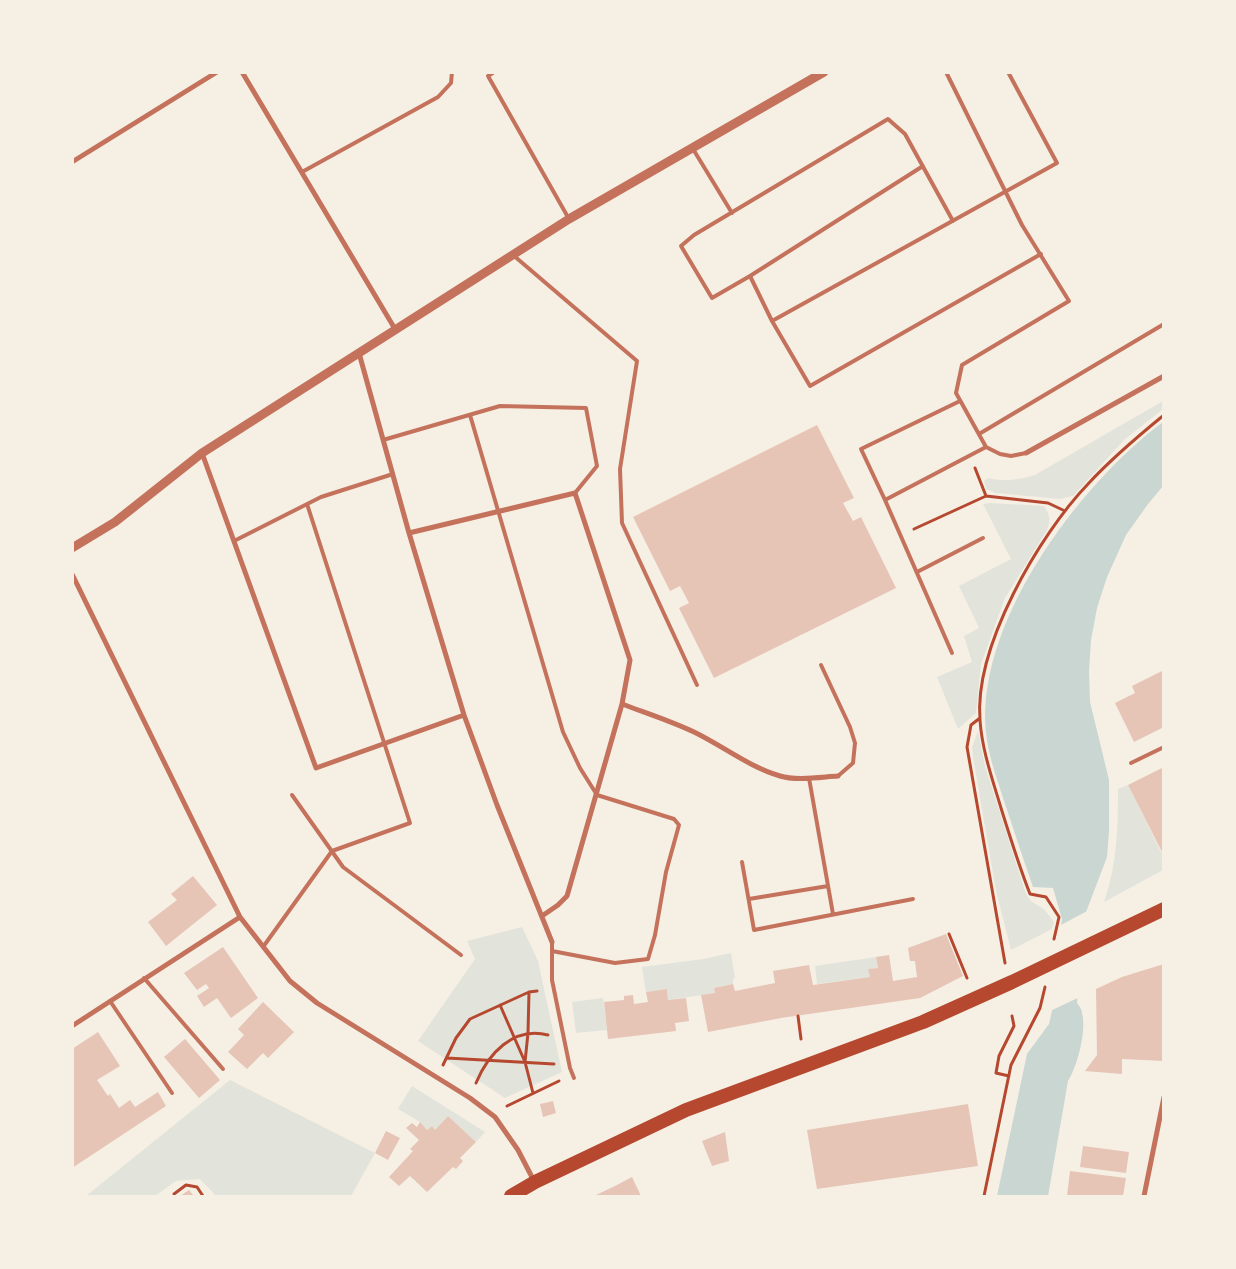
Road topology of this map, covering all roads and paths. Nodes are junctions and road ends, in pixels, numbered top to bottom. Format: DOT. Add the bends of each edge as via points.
graph roads {
  1 [pos="217,72"];
  2 [pos="242,72"];
  3 [pos="452,72"];
  4 [pos="494,72"];
  5 [pos="824,72"];
  6 [pos="946,72"];
  7 [pos="1008,72"];
  8 [pos="692,148"];
  9 [pos="72,162"];
  10 [pos="923,166"];
  11 [pos="302,172"];
  12 [pos="1006,193"];
  13 [pos="732,213"];
  14 [pos="568,219"];
  15 [pos="954,221"];
  16 [pos="1041,254"];
  17 [pos="513,255"];
  18 [pos="750,276"];
  19 [pos="772,321"];
  20 [pos="1164,324"];
  21 [pos="395,330"];
  22 [pos="359,353"];
  23 [pos="1164,376"];
  24 [pos="960,401"];
  25 [pos="470,415"];
  26 [pos="1164,415"];
  27 [pos="979,434"];
  28 [pos="383,440"];
  29 [pos="986,447"];
  30 [pos="202,453"];
  31 [pos="1026,453"];
  32 [pos="393,474"];
  33 [pos="575,492"];
  34 [pos="986,496"];
  35 [pos="885,500"];
  36 [pos="308,504"];
  37 [pos="499,510"];
  38 [pos="1065,511"];
  39 [pos="409,533"];
  40 [pos="900,536"];
  41 [pos="984,538"];
  42 [pos="234,541"];
  43 [pos="72,548"];
  44 [pos="917,572"];
  45 [pos="72,574"];
  46 [pos="952,653"];
  47 [pos="821,665"];
  48 [pos="697,684"];
  49 [pos="622,704"];
  50 [pos="464,715"];
  51 [pos="980,718"];
  52 [pos="384,744"];
  53 [pos="1164,747"];
  54 [pos="1131,763"];
  55 [pos="838,776"];
  56 [pos="809,777"];
  57 [pos="292,795"];
  58 [pos="597,795"];
  59 [pos="332,851"];
  60 [pos="742,862"];
  61 [pos="828,886"];
  62 [pos="749,899"];
  63 [pos="913,899"];
  64 [pos="1164,909"];
  65 [pos="833,914"];
  66 [pos="542,916"];
  67 [pos="240,917"];
  68 [pos="949,934"];
  69 [pos="552,942"];
  70 [pos="1053,944"];
  71 [pos="263,947"];
  72 [pos="552,950"];
  73 [pos="461,954"];
  74 [pos="144,978"];
  75 [pos="967,978"];
  76 [pos="1046,981"];
  77 [pos="1012,982"];
  78 [pos="537,990"];
  79 [pos="529,992"];
  80 [pos="110,1001"];
  81 [pos="500,1005"];
  82 [pos="798,1016"];
  83 [pos="1012,1016"];
  84 [pos="72,1026"];
  85 [pos="528,1033"];
  86 [pos="549,1035"];
  87 [pos="515,1037"];
  88 [pos="801,1039"];
  89 [pos="447,1058"];
  90 [pos="488,1060"];
  91 [pos="525,1062"];
  92 [pos="555,1064"];
  93 [pos="223,1069"];
  94 [pos="436,1076"];
  95 [pos="1009,1076"];
  96 [pos="574,1078"];
  97 [pos="559,1082"];
  98 [pos="533,1093"];
  99 [pos="172,1094"];
  100 [pos="1164,1097"];
  101 [pos="470,1098"];
  102 [pos="507,1106"];
  103 [pos="535,1182"];
  104 [pos="174,1194"];
  105 [pos="203,1196"];
  106 [pos="510,1196"];
  107 [pos="984,1196"];
  108 [pos="1144,1196"];
  1 -- 9 [label="street"];
  2 -- 11 [label="street"];
  3 -- 11 [label="lane" via="451,83 438,97"];
  4 -- 14 [label="lane" via="488,76"];
  5 -- 8 [label="street"];
  6 -- 12 [label="lane"];
  7 -- 12 [label="lane" via="1057,164"];
  8 -- 13 [label="lane"];
  8 -- 14 [label="street"];
  10 -- 13 [label="lane" via="905,134 888,119"];
  10 -- 15 [label="lane"];
  10 -- 18 [label="lane"];
  11 -- 21 [label="street"];
  12 -- 15 [label="lane"];
  12 -- 16 [label="lane"];
  13 -- 18 [label="lane" via="681,246 712,298"];
  14 -- 17 [label="street"];
  15 -- 19 [label="lane"];
  16 -- 19 [label="lane" via="810,386"];
  16 -- 24 [label="lane" via="1069,301 962,365 956,393"];
  17 -- 21 [label="street"];
  17 -- 48 [label="lane" via="637,361 620,469 622,523"];
  18 -- 19 [label="lane"];
  20 -- 27 [label="lane"];
  21 -- 22 [label="street"];
  22 -- 28 [label="street"];
  22 -- 30 [label="street"];
  23 -- 31 [label="street"];
  24 -- 27 [label="lane"];
  24 -- 35 [label="lane" via="861,449"];
  25 -- 28 [label="lane"];
  25 -- 33 [label="lane" via="500,406 586,408 597,466"];
  25 -- 37 [label="lane"];
  26 -- 38 [label="path" via="1128,444"];
  27 -- 29 [label="lane"];
  28 -- 32 [label="street"];
  29 -- 31 [label="lane" via="1010,456"];
  29 -- 34 [label="path" via="973,458"];
  29 -- 35 [label="lane"];
  30 -- 42 [label="street"];
  30 -- 43 [label="street" via="115,522"];
  32 -- 36 [label="lane"];
  32 -- 39 [label="street"];
  33 -- 37 [label="street"];
  33 -- 49 [label="street" via="630,660"];
  34 -- 38 [label="path" via="1048,503"];
  34 -- 40 [label="path"];
  35 -- 40 [label="lane"];
  36 -- 42 [label="lane"];
  36 -- 52 [label="lane"];
  37 -- 39 [label="street"];
  37 -- 58 [label="lane" via="563,732"];
  38 -- 51 [label="path" via="1018,583 996,633 985,670"];
  39 -- 50 [label="street"];
  40 -- 44 [label="lane"];
  41 -- 44 [label="lane"];
  42 -- 52 [label="street" via="316,768"];
  44 -- 46 [label="lane"];
  45 -- 67 [label="street"];
  47 -- 55 [label="lane" via="855,743 853,763"];
  49 -- 56 [label="street" via="693,731 751,764 782,776"];
  49 -- 58 [label="street"];
  50 -- 52 [label="street"];
  50 -- 66 [label="street"];
  51 -- 70 [label="path" via="984,751 1030,894 1046,897 1059,917"];
  51 -- 77 [label="path" via="972,726 967,748 1004,959"];
  52 -- 59 [label="lane" via="410,822"];
  53 -- 54 [label="lane"];
  55 -- 56 [label="street"];
  56 -- 61 [label="lane"];
  57 -- 59 [label="lane"];
  58 -- 66 [label="street" via="567,896"];
  58 -- 72 [label="lane" via="674,819 679,825 666,872 655,936 648,959 614,962"];
  59 -- 71 [label="lane"];
  59 -- 73 [label="lane" via="343,867"];
  60 -- 62 [label="lane"];
  61 -- 62 [label="lane"];
  61 -- 65 [label="lane"];
  62 -- 65 [label="lane" via="754,930"];
  63 -- 65 [label="lane"];
  64 -- 77 [label="highway"];
  66 -- 69 [label="street"];
  67 -- 71 [label="street"];
  67 -- 74 [label="street"];
  68 -- 75 [label="path"];
  69 -- 72 [label="lane"];
  71 -- 94 [label="street" via="290,981 317,1003"];
  72 -- 96 [label="lane" via="552,980"];
  74 -- 80 [label="street"];
  74 -- 93 [label="lane"];
  76 -- 95 [label="path" via="1040,1008 1011,1065"];
  77 -- 103 [label="highway" via="923,1022 686,1110"];
  78 -- 79 [label="path"];
  79 -- 81 [label="path"];
  79 -- 85 [label="path"];
  80 -- 84 [label="street"];
  80 -- 99 [label="lane"];
  81 -- 87 [label="path"];
  81 -- 89 [label="path" via="470,1019"];
  82 -- 88 [label="path"];
  83 -- 95 [label="path" via="1014,1026 999,1056 996,1073"];
  85 -- 86 [label="path"];
  85 -- 87 [label="path"];
  85 -- 91 [label="path"];
  87 -- 90 [label="path"];
  87 -- 91 [label="path"];
  89 -- 90 [label="path"];
  89 -- 94 [label="path"];
  90 -- 91 [label="path"];
  90 -- 101 [label="path"];
  91 -- 92 [label="path"];
  91 -- 98 [label="path"];
  94 -- 101 [label="street"];
  95 -- 107 [label="path"];
  97 -- 98 [label="path"];
  98 -- 102 [label="path"];
  100 -- 108 [label="street"];
  101 -- 103 [label="street" via="494,1117 518,1150"];
  103 -- 106 [label="highway"];
  104 -- 105 [label="path" via="186,1185 196,1187"];
}
